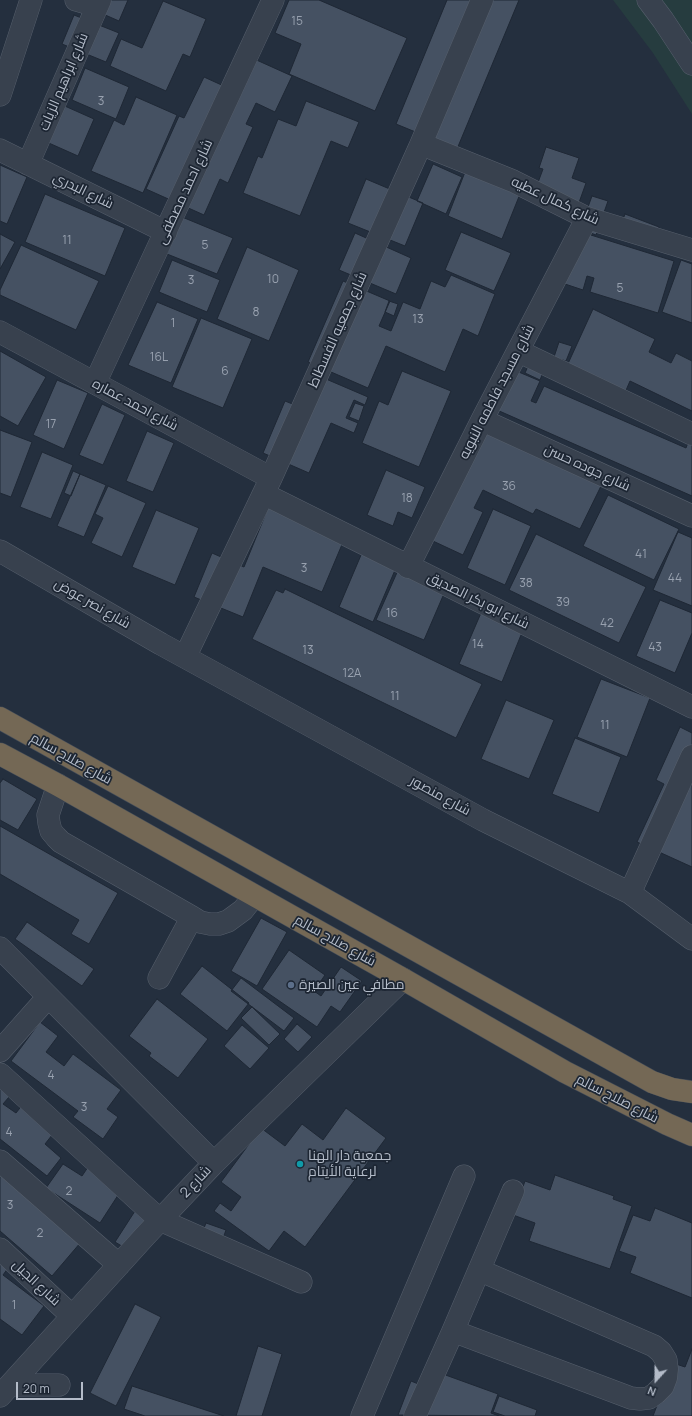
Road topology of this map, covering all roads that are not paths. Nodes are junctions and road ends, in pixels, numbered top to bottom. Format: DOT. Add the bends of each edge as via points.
graph roads {
  1 [pos="31,0"];
  2 [pos="76,0"];
  3 [pos="273,0"];
  4 [pos="482,0"];
  5 [pos="648,0"];
  6 [pos="98,3"];
  7 [pos="692,64"];
  8 [pos="0,94"];
  9 [pos="421,144"];
  10 [pos="0,150"];
  11 [pos="28,164"];
  12 [pos="587,218"];
  13 [pos="166,232"];
  14 [pos="692,250"];
  15 [pos="0,332"];
  16 [pos="518,351"];
  17 [pos="95,384"];
  18 [pos="482,420"];
  19 [pos="692,434"];
  20 [pos="267,486"];
  21 [pos="692,516"];
  22 [pos="0,551"];
  23 [pos="408,567"];
  24 [pos="185,657"];
  25 [pos="692,707"];
  26 [pos="0,718"];
  27 [pos="0,754"];
  28 [pos="692,756"];
  29 [pos="58,785"];
  30 [pos="630,893"];
  31 [pos="254,896"];
  32 [pos="192,917"];
  33 [pos="692,939"];
  34 [pos="0,948"];
  35 [pos="159,978"];
  36 [pos="403,979"];
  37 [pos="48,997"];
  38 [pos="0,1051"];
  39 [pos="0,1074"];
  40 [pos="692,1092"];
  41 [pos="692,1135"];
  42 [pos="0,1161"];
  43 [pos="214,1163"];
  44 [pos="464,1176"];
  45 [pos="513,1191"];
  46 [pos="160,1220"];
  47 [pos="0,1249"];
  48 [pos="119,1265"];
  49 [pos="479,1270"];
  50 [pos="301,1282"];
  51 [pos="72,1316"];
  52 [pos="453,1331"];
  53 [pos="58,1385"];
  54 [pos="5,1390"];
  55 [pos="362,1416"];
  56 [pos="415,1416"];
  1 -- 8 [label="street"];
  2 -- 6 [label="street"];
  3 -- 13 [label="street, شارع احمد مصطفى"];
  4 -- 9 [label="street, شارع جمعيه الفسطاط"];
  5 -- 7 [label="street"];
  6 -- 11 [label="street, شارع ابراهيم الزيات"];
  9 -- 12 [label="street, شارع كمال عطيه" via="513,181"];
  9 -- 20 [label="street, شارع جمعيه الفسطاط"];
  10 -- 11 [label="street, شارع البدري"];
  11 -- 13 [label="street, شارع البدري"];
  12 -- 14 [label="street, شارع كمال عطيه"];
  12 -- 16 [label="street, شارع مسجد فاطمه النبويه"];
  13 -- 17 [label="street, شارع احمد مصطفى"];
  15 -- 17 [label="street, شارع احمد عماره"];
  16 -- 18 [label="street, شارع مسجد فاطمه النبويه"];
  16 -- 19 [label="street"];
  17 -- 20 [label="street, شارع احمد عماره"];
  18 -- 21 [label="street, شارع جوده حسن"];
  18 -- 23 [label="street, شارع مسجد فاطمه النبويه"];
  20 -- 23 [label="street, شارع ابو بكر الصديق"];
  20 -- 24 [label="street, شارع جمعيه الفسطاط"];
  22 -- 24 [label="street, شارع نصر عوض"];
  23 -- 25 [label="street, شارع ابو بكر الصديق"];
  24 -- 30 [label="street, شارع منصور" via="483,820"];
  26 -- 40 [label="highway, شارع صلاح سالم" via="652,1082"];
  27 -- 29 [label="highway, شارع صلاح سالم"];
  28 -- 30 [label="street"];
  29 -- 31 [label="highway, شارع صلاح سالم"];
  29 -- 32 [label="street" via="48,815 51,831 61,842"];
  30 -- 33 [label="street, شارع منصور"];
  31 -- 32 [label="street" via="243,910 228,921 210,924"];
  31 -- 36 [label="highway, شارع صلاح سالم"];
  32 -- 35 [label="street"];
  34 -- 37 [label="street"];
  36 -- 41 [label="highway, شارع صلاح سالم" via="565,1072"];
  36 -- 43 [label="street, شارع 2"];
  37 -- 38 [label="street"];
  37 -- 43 [label="street"];
  39 -- 46 [label="street"];
  42 -- 48 [label="street"];
  43 -- 46 [label="street, شارع 2"];
  44 -- 55 [label="street"];
  45 -- 49 [label="street"];
  46 -- 48 [label="street, شارع 2"];
  46 -- 50 [label="street"];
  47 -- 51 [label="street, شارع الجيل"];
  48 -- 51 [label="street, شارع 2"];
  49 -- 52 [label="street"];
  49 -- 52 [label="street" via="654,1346 666,1360 666,1378 663,1386 649,1398 631,1398"];
  51 -- 54 [label="street, شارع 2"];
  52 -- 56 [label="street"];
  53 -- 54 [label="street"];
}
